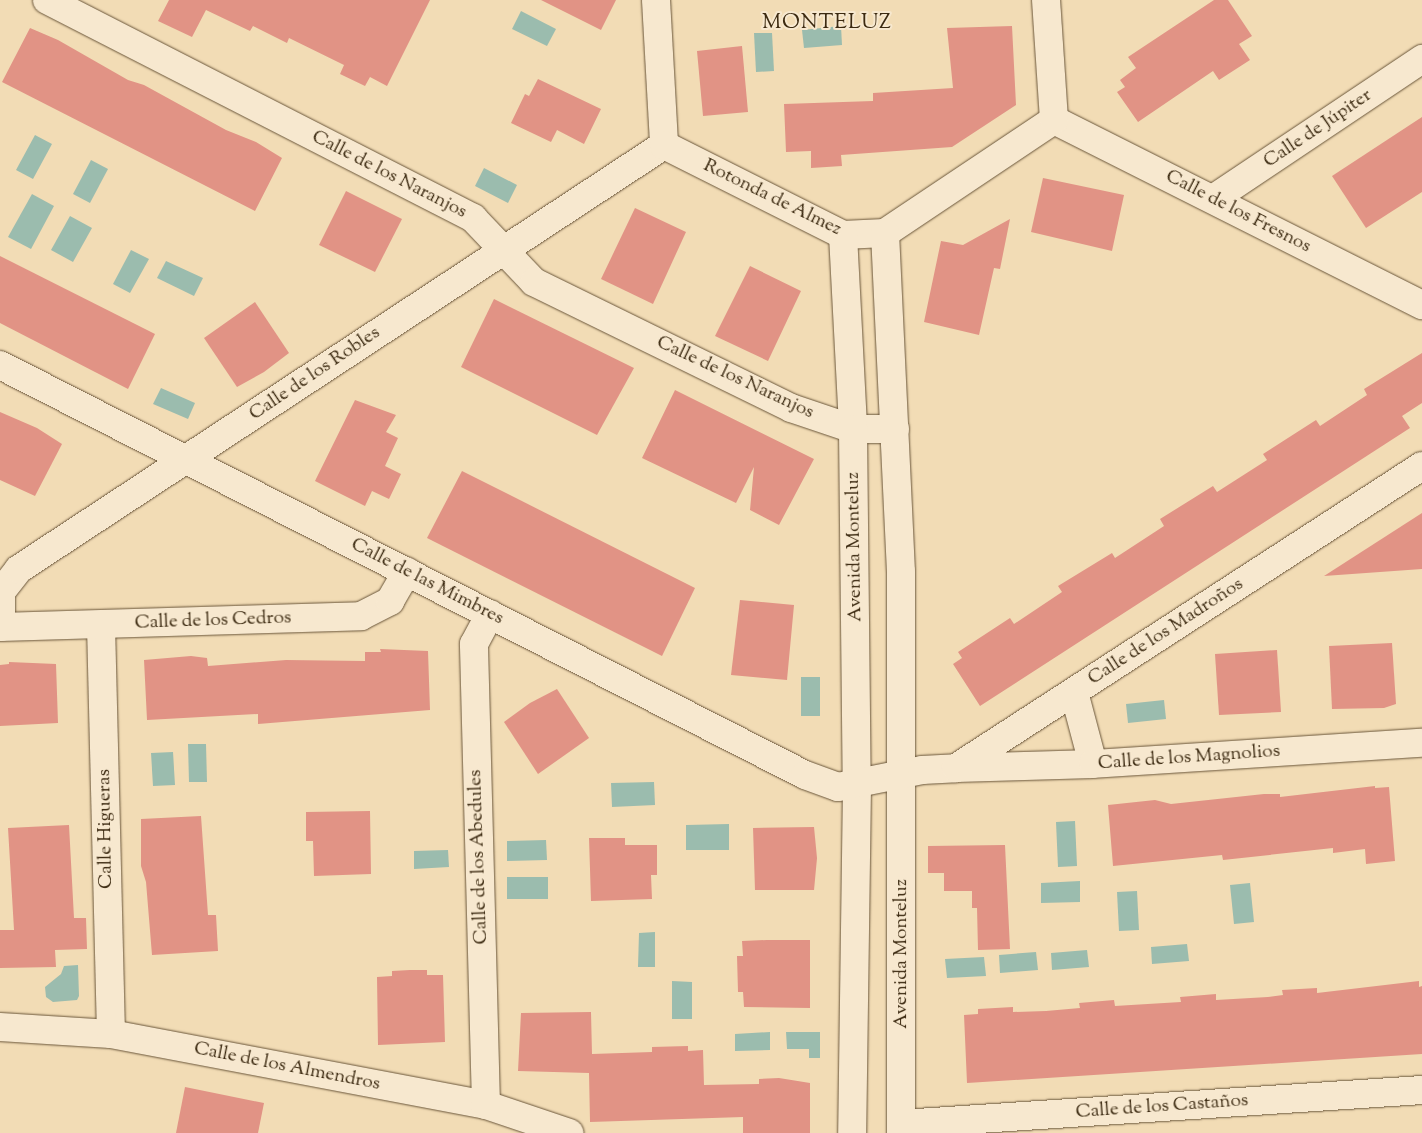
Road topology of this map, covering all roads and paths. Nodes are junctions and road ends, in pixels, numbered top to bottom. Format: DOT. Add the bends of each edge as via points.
graph roads {
  1 [pos="47,0"];
  2 [pos="656,0"];
  3 [pos="1046,0"];
  4 [pos="1422,59"];
  5 [pos="1054,120"];
  6 [pos="664,145"];
  7 [pos="1213,199"];
  8 [pos="885,233"];
  9 [pos="842,235"];
  10 [pos="504,249"];
  11 [pos="1422,305"];
  12 [pos="0,365"];
  13 [pos="854,428"];
  14 [pos="895,429"];
  15 [pos="187,461"];
  16 [pos="1422,466"];
  17 [pos="407,572"];
  18 [pos="490,614"];
  19 [pos="101,625"];
  20 [pos="1,627"];
  21 [pos="1074,692"];
  22 [pos="1422,743"];
  23 [pos="1093,764"];
  24 [pos="956,768"];
  25 [pos="902,775"];
  26 [pos="857,786"];
  27 [pos="0,1027"];
  28 [pos="111,1034"];
  29 [pos="1422,1090"];
  30 [pos="486,1105"];
  31 [pos="902,1128"];
  32 [pos="569,1133"];
  33 [pos="852,1133"];
  1 -- 10 [label="street, Calle de los Naranjos" via="473,218"];
  2 -- 6 [label="street"];
  3 -- 5 [label="street"];
  4 -- 7 [label="street, Calle de Júpiter"];
  5 -- 7 [label="street, Calle de los Fresnos"];
  5 -- 8 [label="street"];
  6 -- 9 [label="street, Rotonda de Almez"];
  6 -- 10 [label="street, Calle de los Robles"];
  7 -- 11 [label="street, Calle de los Fresnos"];
  8 -- 9 [label="street, Rotonda de Almez"];
  8 -- 14 [label="street, Avenida Monteluz"];
  9 -- 13 [label="street, Avenida Monteluz"];
  10 -- 13 [label="street, Calle de los Naranjos" via="534,282 792,408"];
  10 -- 15 [label="street, Calle de los Robles"];
  12 -- 15 [label="street, Calle de las Mimbres"];
  13 -- 14 [label="street"];
  13 -- 26 [label="street, Avenida Monteluz"];
  14 -- 25 [label="street, Avenida Monteluz" via="901,572"];
  15 -- 17 [label="street, Calle de las Mimbres"];
  15 -- 20 [label="street, Calle de los Robles" via="19,569 1,592"];
  16 -- 21 [label="street, Calle de los Madroños"];
  17 -- 18 [label="street, Calle de las Mimbres"];
  17 -- 19 [label="street, Calle de los Cedros" via="390,601 361,616"];
  18 -- 26 [label="street, Calle de las Mimbres" via="805,775 838,787"];
  18 -- 30 [label="street, Calle de los Abedules" via="474,644"];
  19 -- 20 [label="street, Calle de los Cedros"];
  19 -- 28 [label="street, Calle Higueras"];
  21 -- 23 [label="street"];
  21 -- 24 [label="street, Calle de los Madroños"];
  22 -- 23 [label="street, Calle de los Magnolios"];
  23 -- 24 [label="street, Calle de los Magnolios"];
  24 -- 25 [label="street, Calle de los Madroños"];
  25 -- 26 [label="street"];
  25 -- 31 [label="street, Avenida Monteluz"];
  26 -- 33 [label="street, Avenida Monteluz"];
  27 -- 28 [label="street, Calle de los Almendros"];
  28 -- 30 [label="street, Calle de los Almendros"];
  29 -- 31 [label="street, Calle de los Castaños"];
  30 -- 32 [label="street, Calle de los Almendros"];
}
